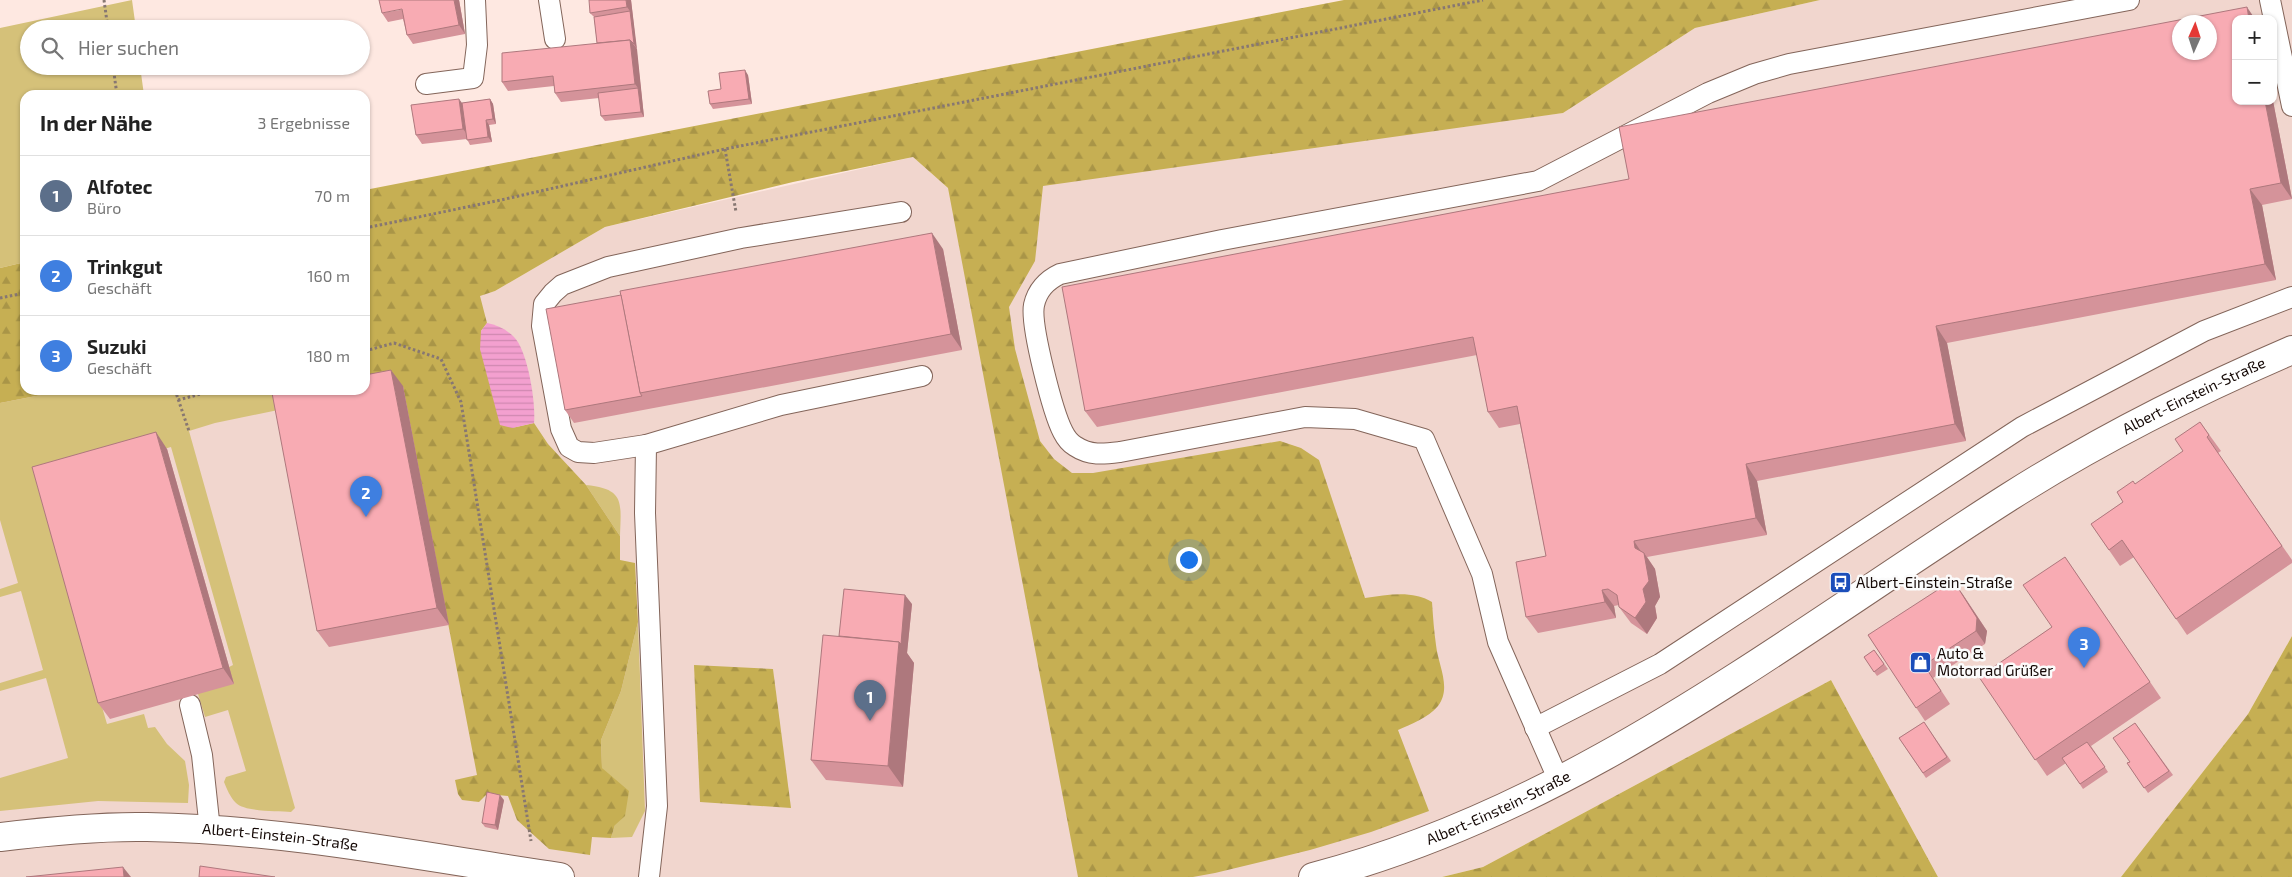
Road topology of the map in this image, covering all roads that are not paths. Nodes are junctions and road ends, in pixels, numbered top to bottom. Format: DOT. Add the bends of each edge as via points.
graph roads {
  1 [pos="475,0"];
  2 [pos="549,0"];
  3 [pos="2129,0"];
  4 [pos="2270,0"];
  5 [pos="556,39"];
  6 [pos="426,84"];
  7 [pos="2292,106"];
  8 [pos="901,212"];
  9 [pos="2292,297"];
  10 [pos="2292,350"];
  11 [pos="922,376"];
  12 [pos="646,446"];
  13 [pos="190,705"];
  14 [pos="1535,728"];
  15 [pos="1559,781"];
  16 [pos="210,830"];
  17 [pos="0,838"];
  18 [pos="548,875"];
  19 [pos="649,877"];
  20 [pos="1313,877"];
  1 -- 6 [label="lane" via="478,45 473,78"];
  2 -- 5 [label="lane"];
  3 -- 14 [label="lane" via="1788,64 1754,74 1708,93 1538,181 1060,274 1044,285 1034,305 1033,321 1040,356 1062,431 1074,446 1085,452 1120,452 1305,417 1355,420 1424,439 1482,574 1498,642"];
  4 -- 7 [label="lane"];
  8 -- 12 [label="lane" via="741,238 608,267 562,285 553,293 544,304 542,326 561,429 569,446 578,452 594,453"];
  9 -- 14 [label="lane" via="2204,331 2022,427 1660,664"];
  10 -- 15 [label="street, Albert-Einstein-Straße" via="2177,402 2083,452 1974,519 1718,688"];
  11 -- 12 [label="lane" via="781,405"];
  12 -- 19 [label="lane" via="645,513 657,806"];
  13 -- 16 [label="lane" via="202,755"];
  14 -- 15 [label="lane"];
  15 -- 20 [label="street, Albert-Einstein-Straße" via="1418,843"];
  16 -- 17 [label="street, Albert-Einstein-Straße" via="121,827"];
  16 -- 18 [label="street, Albert-Einstein-Straße" via="317,841"];
}
